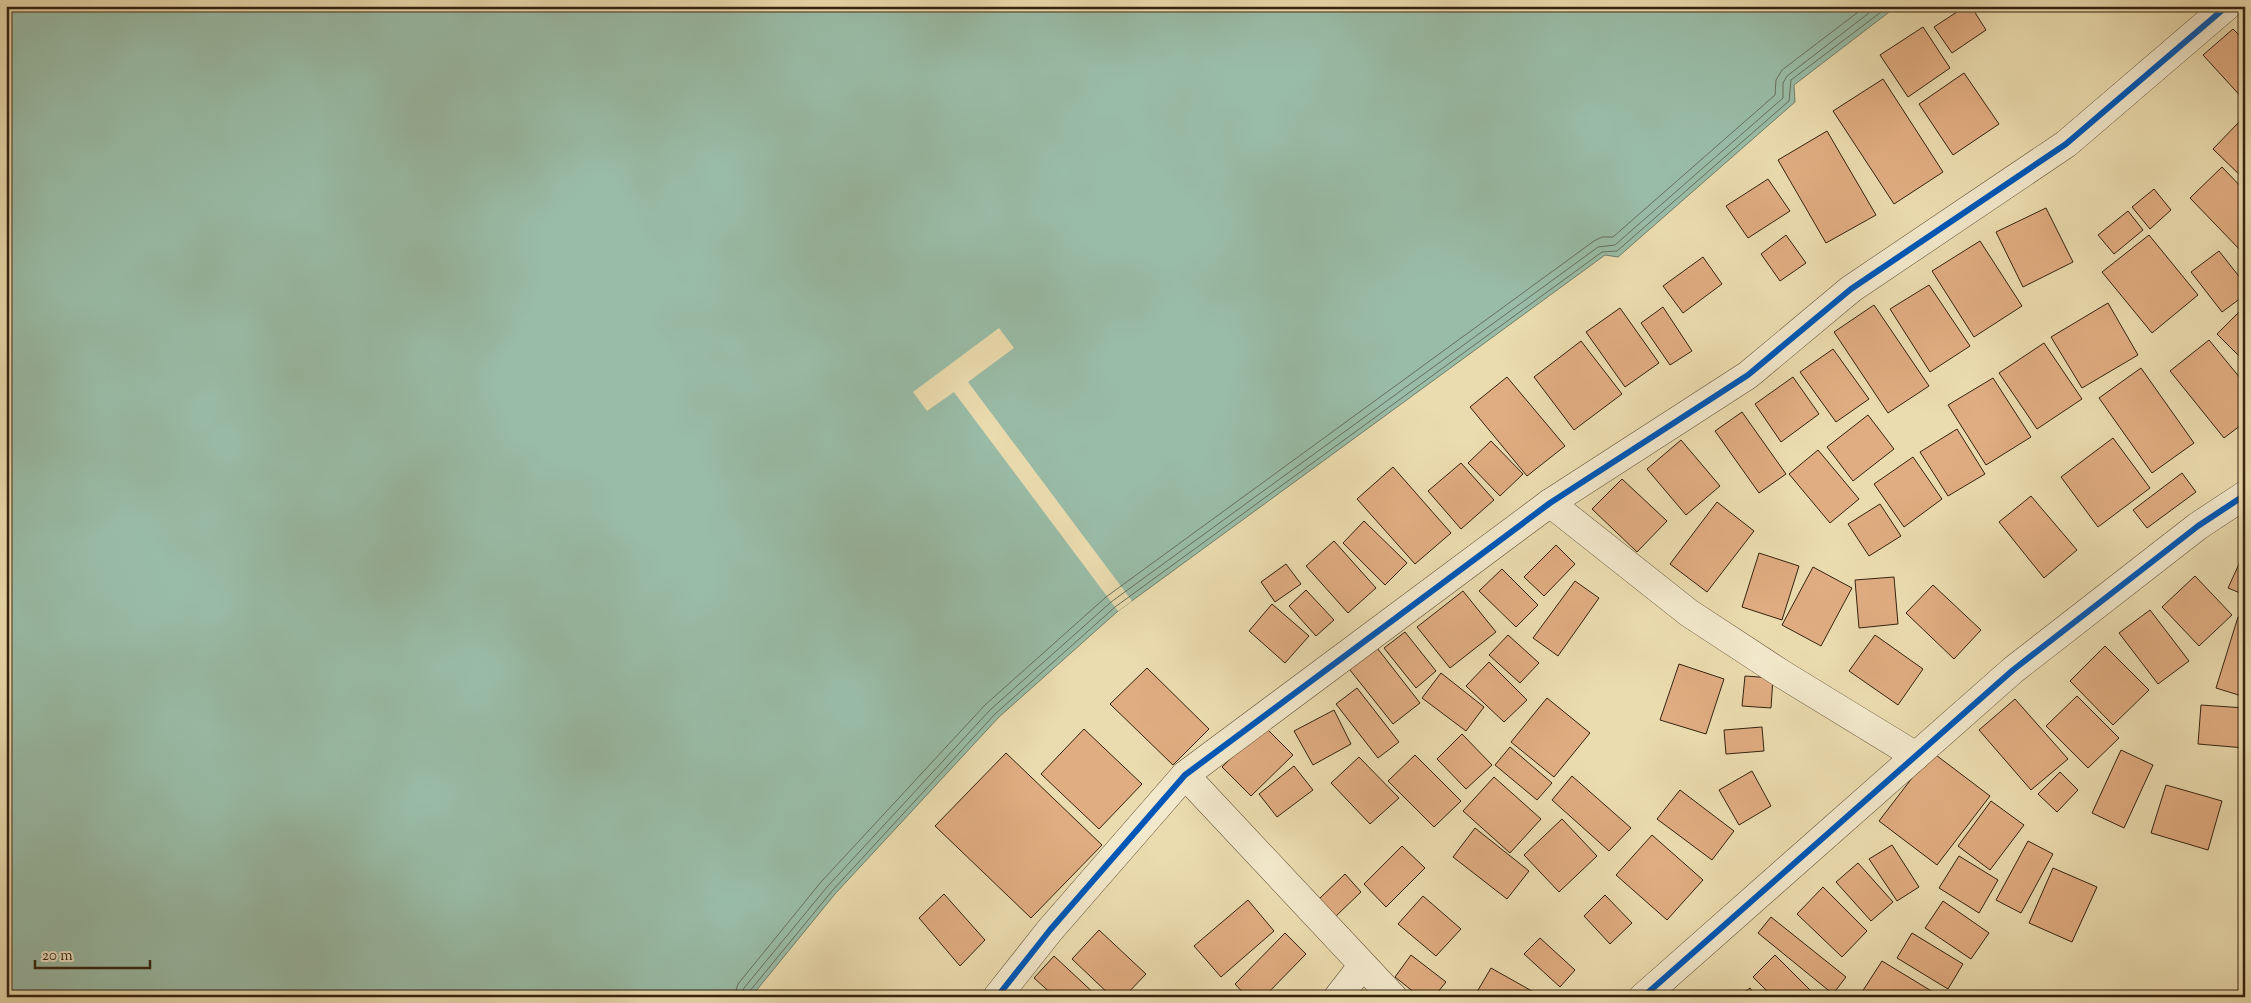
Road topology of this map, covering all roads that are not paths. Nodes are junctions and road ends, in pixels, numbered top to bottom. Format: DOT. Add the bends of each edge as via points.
graph roads {
  1 [pos="2227,6"];
  2 [pos="2245,495"];
  3 [pos="1550,503"];
  4 [pos="1916,756"];
  5 [pos="1186,775"];
  6 [pos="1362,966"];
  7 [pos="997,997"];
  8 [pos="1338,997"];
  9 [pos="1393,997"];
  10 [pos="1642,997"];
  1 -- 3 [label="street" via="2066,144 1851,289 1748,374"];
  2 -- 4 [label="street" via="2198,526 2013,670"];
  3 -- 4 [label="street" via="1689,613"];
  3 -- 5 [label="street"];
  4 -- 10 [label="street"];
  5 -- 6 [label="street"];
  5 -- 7 [label="street" via="1056,922"];
  6 -- 8 [label="street"];
  6 -- 9 [label="street"];
}
